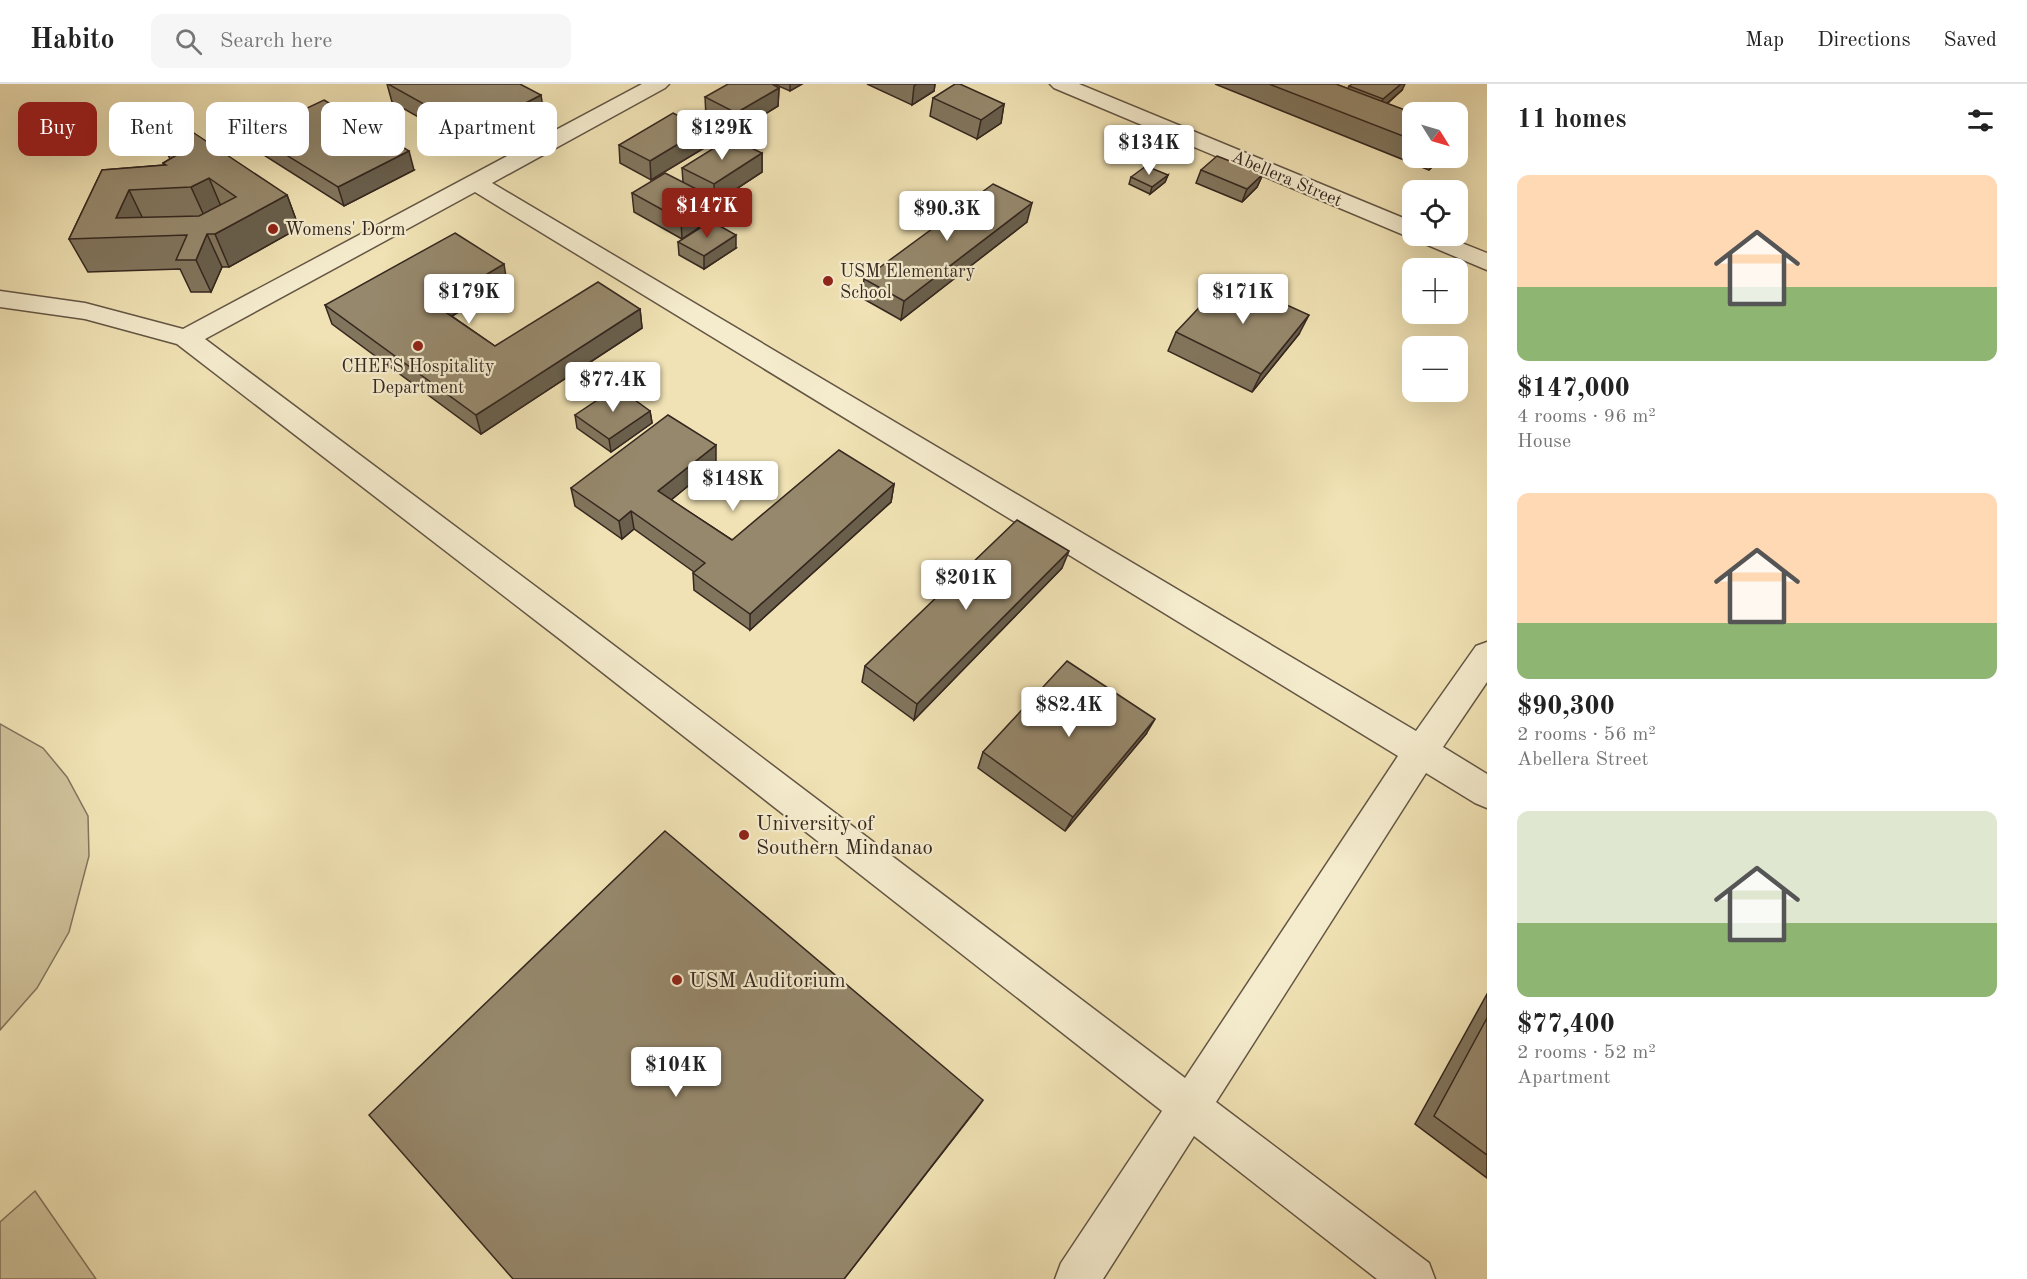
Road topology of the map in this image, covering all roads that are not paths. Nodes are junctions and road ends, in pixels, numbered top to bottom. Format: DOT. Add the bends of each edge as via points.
graph roads {
  1 [pos="658,84"];
  2 [pos="1061,84"];
  3 [pos="475,182"];
  4 [pos="1402,226"];
  5 [pos="1448,246"];
  6 [pos="1487,262"];
  7 [pos="0,299"];
  8 [pos="186,338"];
  9 [pos="1487,656"];
  10 [pos="1420,753"];
  11 [pos="1487,792"];
  12 [pos="1190,1106"];
  13 [pos="1077,1279"];
  14 [pos="1413,1279"];
  1 -- 3 [label="street"];
  2 -- 4 [label="street, Abellera Street"];
  3 -- 8 [label="street"];
  3 -- 10 [label="street"];
  5 -- 6 [label="street"];
  7 -- 8 [label="street" via="85,311"];
  8 -- 12 [label="street"];
  9 -- 10 [label="street"];
  10 -- 11 [label="street"];
  10 -- 12 [label="street"];
  12 -- 13 [label="street"];
  12 -- 14 [label="street"];
}
